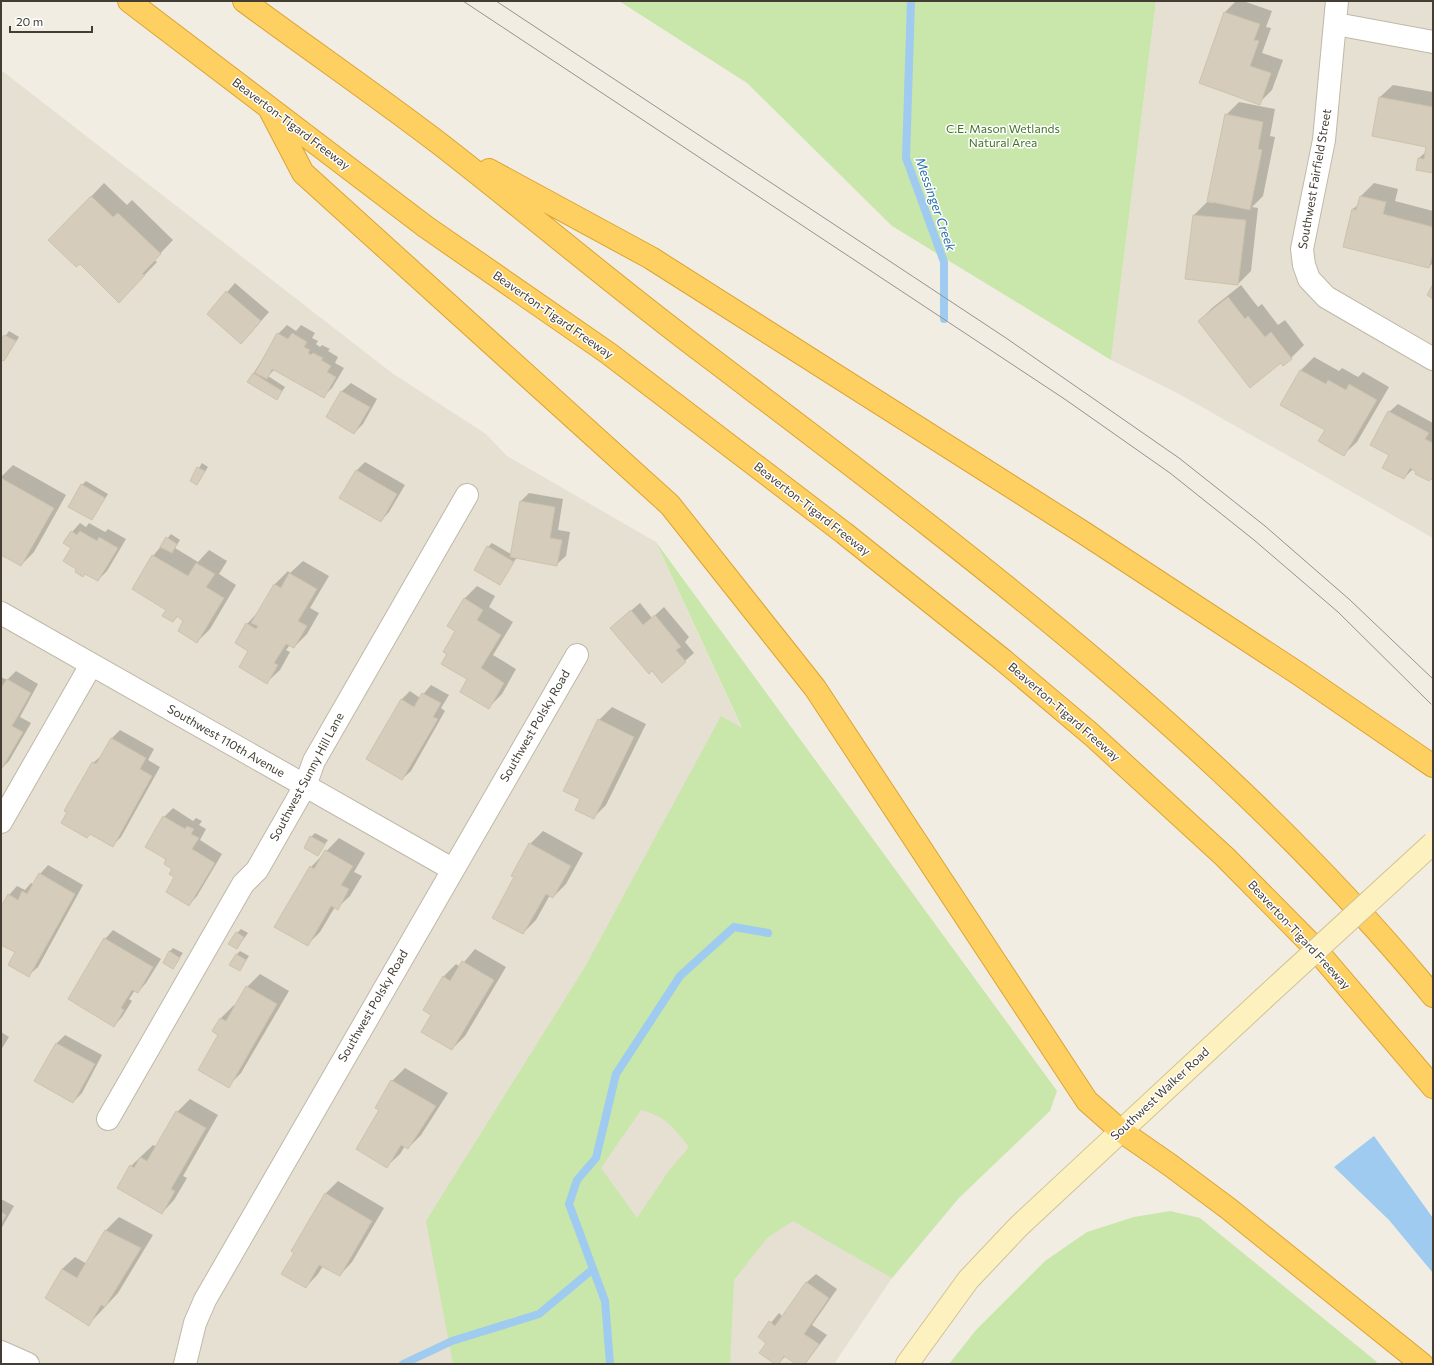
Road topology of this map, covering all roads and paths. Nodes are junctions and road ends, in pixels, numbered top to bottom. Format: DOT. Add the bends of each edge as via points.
graph roads {
  1 [pos="129,1"];
  2 [pos="244,1"];
  3 [pos="1337,1"];
  4 [pos="1336,24"];
  5 [pos="1433,42"];
  6 [pos="269,108"];
  7 [pos="439,143"];
  8 [pos="1433,359"];
  9 [pos="466,495"];
  10 [pos="1,613"];
  11 [pos="577,655"];
  12 [pos="91,665"];
  13 [pos="1433,766"];
  14 [pos="305,786"];
  15 [pos="1,822"];
  16 [pos="1433,843"];
  17 [pos="452,869"];
  18 [pos="1433,996"];
  19 [pos="1433,1087"];
  20 [pos="108,1119"];
  21 [pos="1121,1130"];
  22 [pos="1,1352"];
  23 [pos="28,1364"];
  24 [pos="185,1364"];
  25 [pos="907,1364"];
  26 [pos="1422,1364"];
  1 -- 6 [label="highway, Beaverton-Tigard Freeway"];
  2 -- 7 [label="highway"];
  3 -- 4 [label="street, Southwest Fairfield Street"];
  4 -- 5 [label="street"];
  4 -- 8 [label="street, Southwest Fairfield Street" via="1324,140 1302,250 1304,265 1309,279 1326,297"];
  6 -- 19 [label="highway, Beaverton-Tigard Freeway" via="426,227 614,358 844,533 1003,660 1086,730 1225,858 1312,945"];
  6 -- 21 [label="highway" via="303,173 670,505 815,688 1088,1101"];
  7 -- 13 [label="highway" via="651,258 1084,533 1299,674"];
  7 -- 18 [label="highway" via="657,318 859,472 1149,707 1264,813 1346,896"];
  9 -- 14 [label="street, Southwest Sunny Hill Lane" via="314,761"];
  10 -- 12 [label="street, Southwest 110th Avenue"];
  11 -- 17 [label="street, Southwest Polsky Road"];
  12 -- 14 [label="street, Southwest 110th Avenue"];
  12 -- 15 [label="street"];
  14 -- 17 [label="street, Southwest 110th Avenue"];
  14 -- 20 [label="street, Southwest Sunny Hill Lane" via="257,870 243,884"];
  16 -- 21 [label="main road, Southwest Walker Road, bridge"];
  17 -- 24 [label="street, Southwest Polsky Road" via="205,1300 195,1324"];
  21 -- 25 [label="main road, Southwest Walker Road" via="1018,1227 968,1280"];
  21 -- 26 [label="highway" via="1223,1205"];
  22 -- 23 [label="street"];
}
